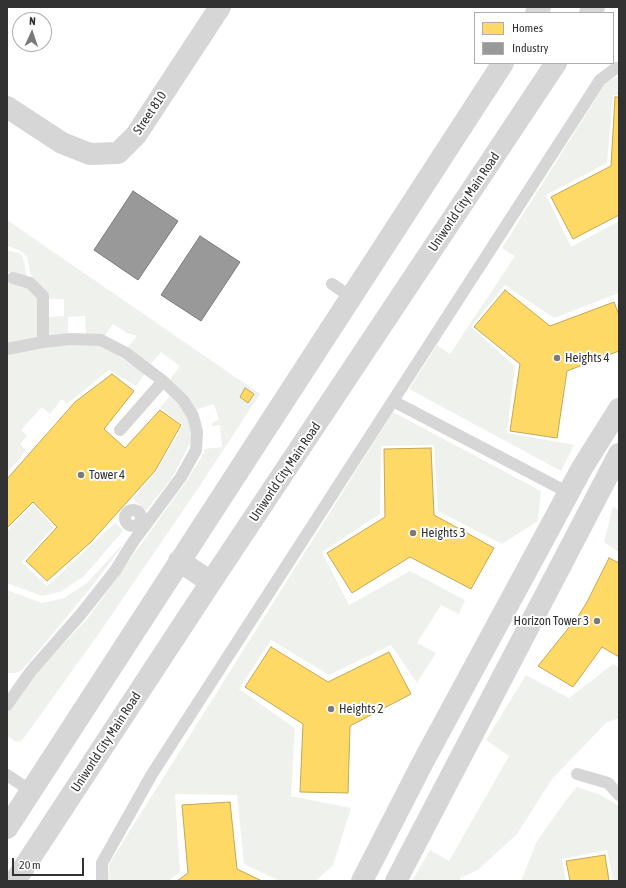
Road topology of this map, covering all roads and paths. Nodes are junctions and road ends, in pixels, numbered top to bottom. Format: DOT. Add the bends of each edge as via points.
graph roads {
  1 [pos="220,7"];
  2 [pos="502,64"];
  3 [pos="555,64"];
  4 [pos="619,68"];
  5 [pos="7,107"];
  6 [pos="13,278"];
  7 [pos="332,284"];
  8 [pos="351,297"];
  9 [pos="43,342"];
  10 [pos="7,349"];
  11 [pos="163,381"];
  12 [pos="393,400"];
  13 [pos="619,409"];
  14 [pos="120,430"];
  15 [pos="619,454"];
  16 [pos="569,493"];
  17 [pos="179,561"];
  18 [pos="211,582"];
  19 [pos="7,705"];
  20 [pos="577,774"];
  21 [pos="7,775"];
  22 [pos="31,790"];
  23 [pos="619,795"];
  24 [pos="9,819"];
  25 [pos="15,881"];
  26 [pos="102,881"];
  27 [pos="362,881"];
  28 [pos="396,881"];
  1 -- 5 [label="street, Street 810" via="136,135 118,153 90,154 62,143"];
  2 -- 8 [label="street"];
  3 -- 18 [label="street, Uniworld City Main Road"];
  4 -- 12 [label="lane" via="600,80"];
  6 -- 9 [label="lane" via="30,283 43,296"];
  7 -- 8 [label="lane"];
  8 -- 17 [label="street"];
  9 -- 10 [label="lane"];
  9 -- 11 [label="lane" via="70,339 101,340 126,353"];
  11 -- 14 [label="lane"];
  11 -- 19 [label="lane" via="183,400 193,416 197,432 196,450 181,477 142,525 115,571 31,671"];
  12 -- 16 [label="lane"];
  12 -- 26 [label="lane" via="152,774 102,863"];
  13 -- 16 [label="street"];
  15 -- 28 [label="street"];
  16 -- 27 [label="street" via="423,762"];
  17 -- 18 [label="street"];
  17 -- 22 [label="street"];
  18 -- 25 [label="street, Uniworld City Main Road"];
  20 -- 23 [label="lane" via="608,783"];
  21 -- 22 [label="lane"];
  22 -- 24 [label="street"];
}
